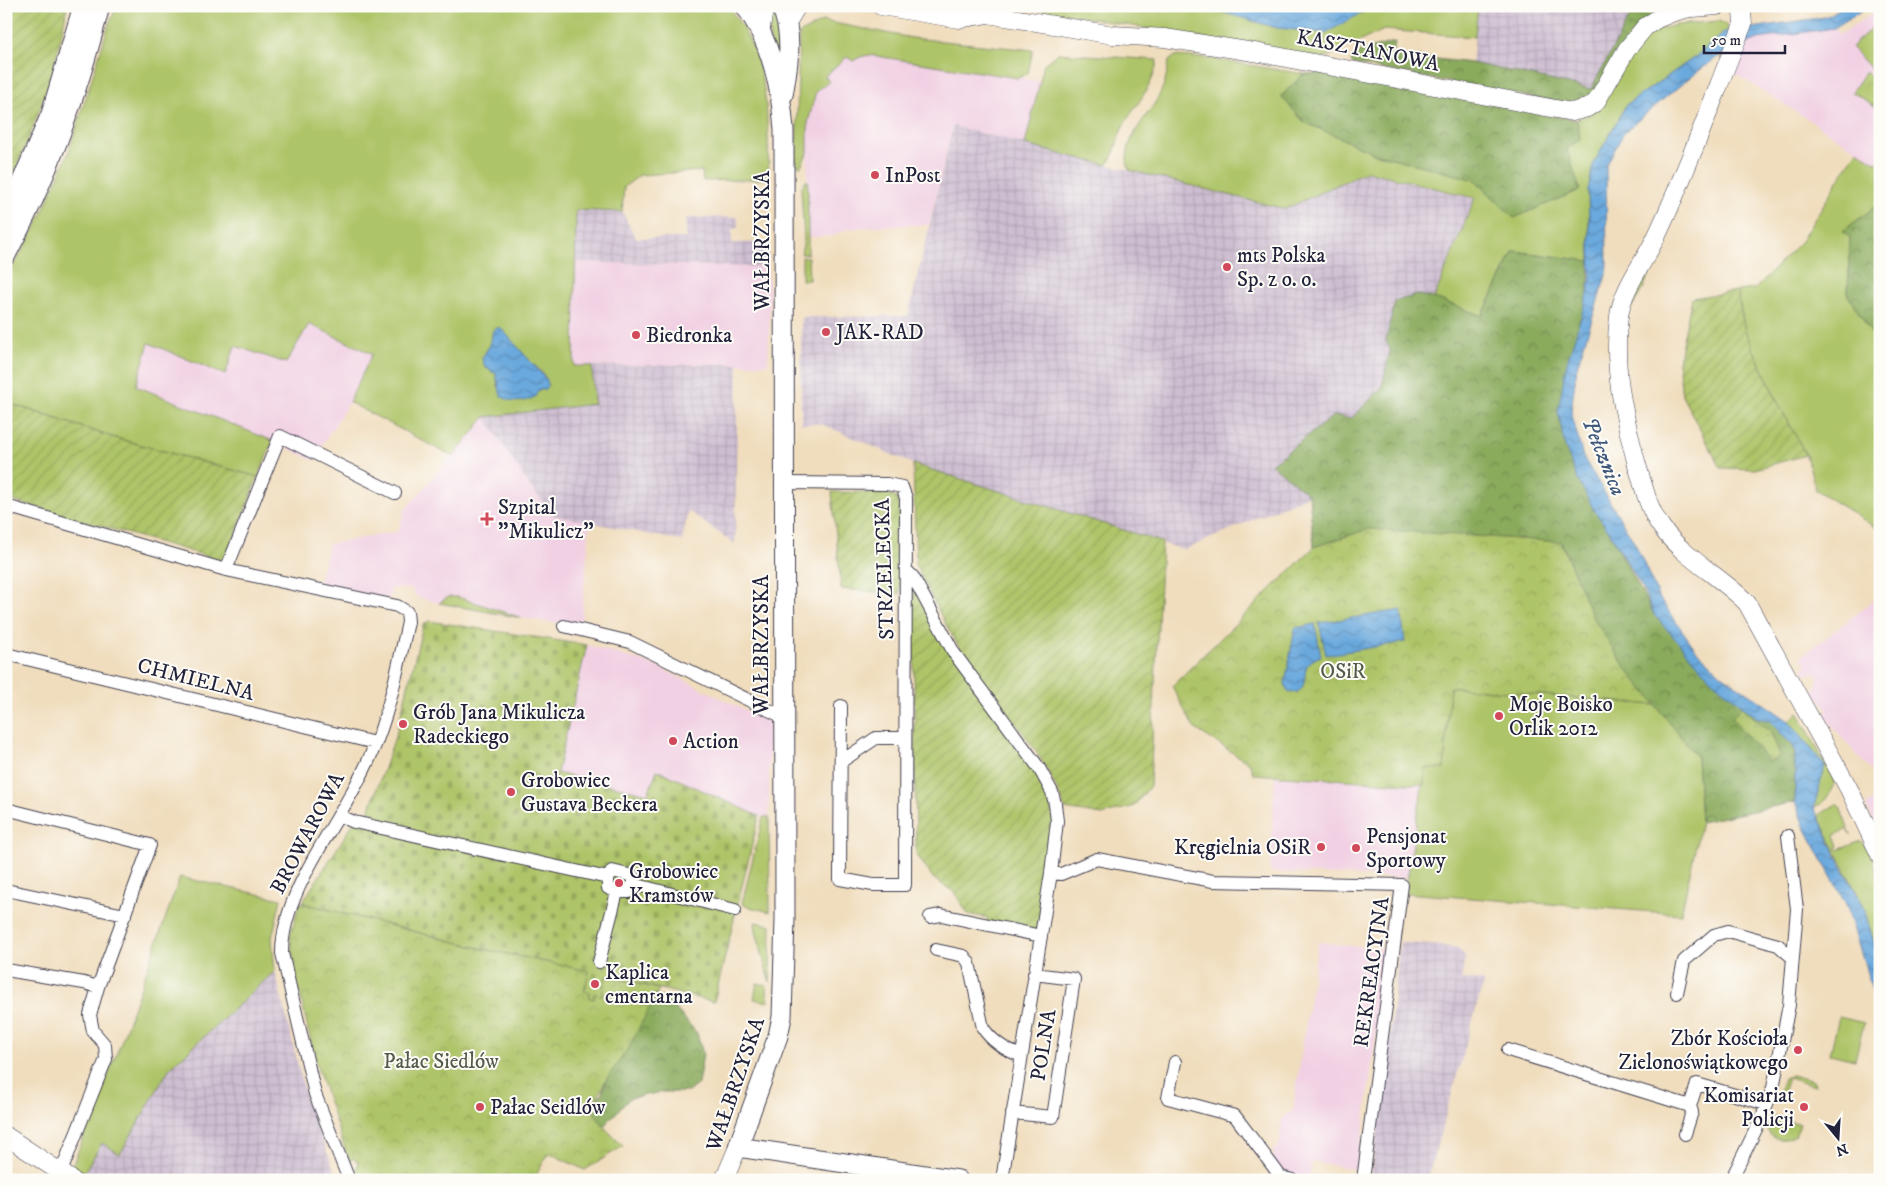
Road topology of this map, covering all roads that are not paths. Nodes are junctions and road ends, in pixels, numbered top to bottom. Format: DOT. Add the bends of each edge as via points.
graph roads {
  1 [pos="83,6"];
  2 [pos="100,6"];
  3 [pos="745,6"];
  4 [pos="765,6"];
  5 [pos="797,6"];
  6 [pos="881,6"];
  7 [pos="971,6"];
  8 [pos="1717,6"];
  9 [pos="1695,7"];
  10 [pos="1742,12"];
  11 [pos="784,14"];
  12 [pos="988,14"];
  13 [pos="760,32"];
  14 [pos="782,101"];
  15 [pos="6,218"];
  16 [pos="6,255"];
  17 [pos="784,483"];
  18 [pos="395,493"];
  19 [pos="6,506"];
  20 [pos="226,570"];
  21 [pos="908,572"];
  22 [pos="564,626"];
  23 [pos="6,654"];
  24 [pos="841,706"];
  25 [pos="784,714"];
  26 [pos="905,738"];
  27 [pos="376,743"];
  28 [pos="842,760"];
  29 [pos="6,809"];
  30 [pos="340,816"];
  31 [pos="1788,836"];
  32 [pos="1880,855"];
  33 [pos="1051,873"];
  34 [pos="608,878"];
  35 [pos="634,884"];
  36 [pos="6,890"];
  37 [pos="617,892"];
  38 [pos="736,910"];
  39 [pos="125,915"];
  40 [pos="930,917"];
  41 [pos="1041,936"];
  42 [pos="936,950"];
  43 [pos="1793,958"];
  44 [pos="599,962"];
  45 [pos="6,970"];
  46 [pos="1034,974"];
  47 [pos="98,987"];
  48 [pos="1677,993"];
  49 [pos="1508,1050"];
  50 [pos="1020,1055"];
  51 [pos="1175,1062"];
  52 [pos="1766,1104"];
  53 [pos="1690,1106"];
  54 [pos="1012,1113"];
  55 [pos="1685,1134"];
  56 [pos="6,1136"];
  57 [pos="738,1147"];
  58 [pos="66,1176"];
  59 [pos="349,1180"];
  60 [pos="724,1180"];
  61 [pos="958,1180"];
  62 [pos="1002,1180"];
  63 [pos="1292,1180"];
  64 [pos="1363,1180"];
  65 [pos="1731,1180"];
  1 -- 15 [label="main road" via="51,114"];
  2 -- 16 [label="main road" via="62,134 34,201"];
  3 -- 13 [label="main road, WAŁBRZYSKA"];
  4 -- 13 [label="street"];
  5 -- 11 [label="street"];
  6 -- 12 [label="street, KASZTANOWA" via="959,19"];
  7 -- 12 [label="street, KASZTANOWA"];
  8 -- 9 [label="street, KASZTANOWA"];
  9 -- 12 [label="street, KASZTANOWA" via="1657,19 1645,27 1627,49 1596,102 1572,112 1260,53"];
  10 -- 32 [label="street" via="1732,52 1659,232 1624,297 1619,315 1616,358 1623,412 1648,505 1662,528 1685,553 1747,602 1849,789"];
  11 -- 14 [label="main road, WAŁBRZYSKA" via="789,59"];
  13 -- 14 [label="main road, WAŁBRZYSKA"];
  14 -- 17 [label="main road, WAŁBRZYSKA"];
  17 -- 21 [label="street, STRZELECKA" via="902,487 906,498"];
  17 -- 25 [label="main road, WAŁBRZYSKA"];
  18 -- 20 [label="street" via="280,436"];
  19 -- 20 [label="street"];
  20 -- 27 [label="street, BROWAROWA" via="397,606 406,612 408,622"];
  21 -- 26 [label="street, STRZELECKA"];
  21 -- 33 [label="street, POLNA" via="954,652 1039,768 1052,792 1057,821"];
  22 -- 25 [label="street" via="630,642 777,714"];
  23 -- 27 [label="street, CHMIELNA"];
  24 -- 28 [label="street, STRZELECKA"];
  25 -- 57 [label="main road, WAŁBRZYSKA" via="782,1017"];
  26 -- 28 [label="street" via="876,738"];
  26 -- 28 [label="street, STRZELECKA" via="905,885 873,885 840,878"];
  27 -- 30 [label="street, BROWAROWA"];
  29 -- 39 [label="street" via="150,845"];
  30 -- 34 [label="street" via="354,822"];
  30 -- 59 [label="street, BROWAROWA" via="292,899 282,937 282,953 315,1094"];
  31 -- 43 [label="street" via="1797,909"];
  33 -- 41 [label="street, POLNA"];
  33 -- 64 [label="street, REKREACYJNA" via="1061,874 1098,859 1213,881 1402,885"];
  34 -- 35 [label="street" via="612,871 618,871 633,876"];
  34 -- 37 [label="street" via="608,888"];
  35 -- 37 [label="street" via="629,892"];
  35 -- 38 [label="street"];
  36 -- 39 [label="street"];
  37 -- 44 [label="street"];
  39 -- 47 [label="street"];
  40 -- 41 [label="street" via="941,915"];
  41 -- 46 [label="street, POLNA"];
  42 -- 50 [label="street" via="964,956 969,963 983,1028 1011,1052"];
  43 -- 48 [label="street" via="1778,945 1728,931 1714,935 1684,961"];
  43 -- 52 [label="street" via="1788,1005"];
  45 -- 47 [label="street"];
  46 -- 50 [label="street, POLNA"];
  46 -- 54 [label="street, POLNA" via="1074,979 1053,1117"];
  47 -- 58 [label="street" via="90,1022 106,1045 106,1058"];
  49 -- 53 [label="street"];
  50 -- 54 [label="street, POLNA"];
  51 -- 63 [label="street" via="1168,1098 1235,1116 1281,1177"];
  52 -- 53 [label="street" via="1697,1084"];
  52 -- 65 [label="street"];
  53 -- 55 [label="street" via="1692,1112"];
  54 -- 62 [label="street, POLNA"];
  56 -- 58 [label="street"];
  57 -- 60 [label="street, WAŁBRZYSKA"];
  57 -- 61 [label="main road"];
}
